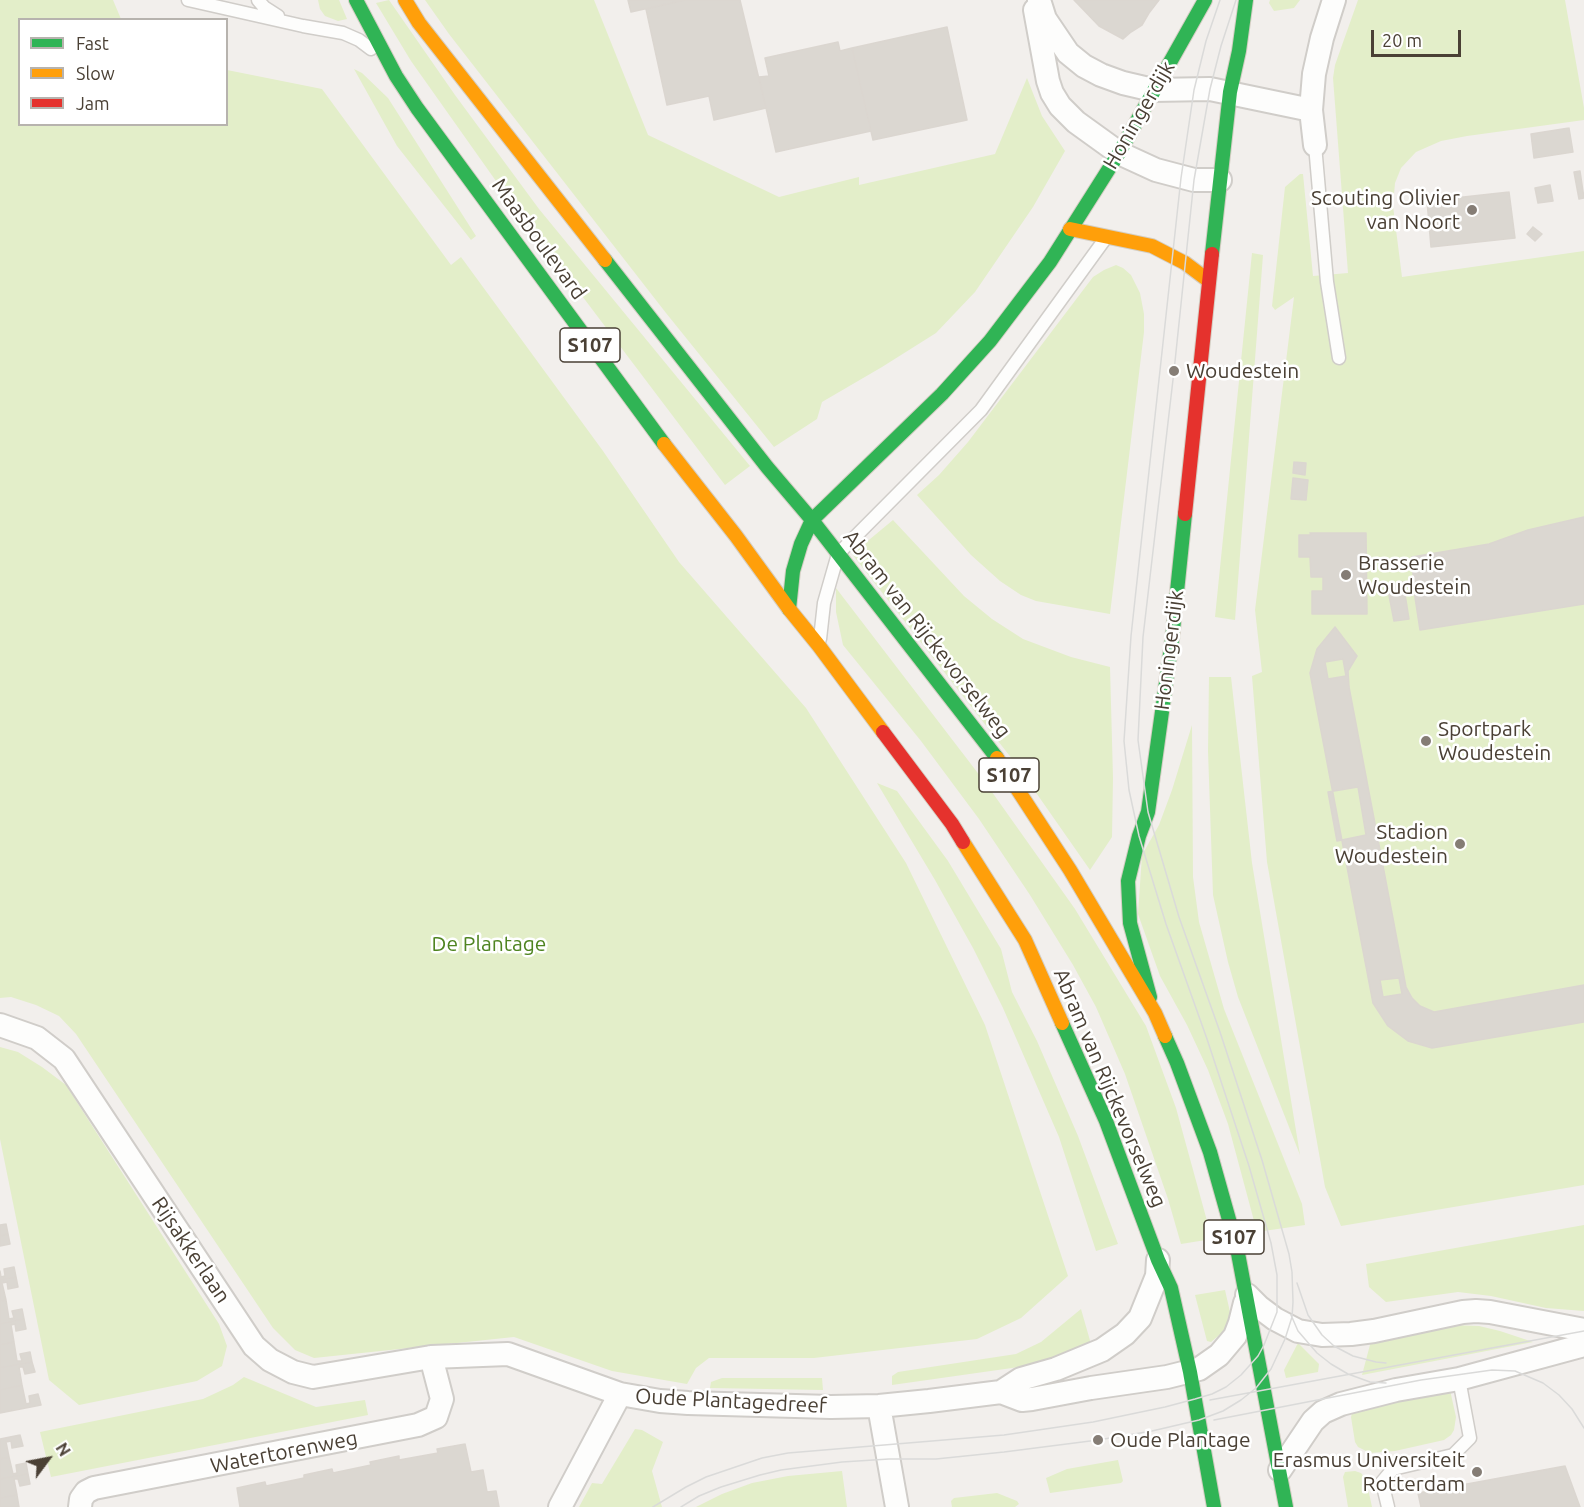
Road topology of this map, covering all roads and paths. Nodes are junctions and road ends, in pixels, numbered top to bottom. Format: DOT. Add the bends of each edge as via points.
graph roads {
  1 [pos="188,0"];
  2 [pos="258,0"];
  3 [pos="356,0"];
  4 [pos="405,0"];
  5 [pos="1034,0"];
  6 [pos="1038,0"];
  7 [pos="1205,0"];
  8 [pos="1246,0"];
  9 [pos="1334,0"];
  10 [pos="293,23"];
  11 [pos="396,76"];
  12 [pos="1153,90"];
  13 [pos="1230,92"];
  14 [pos="1311,110"];
  15 [pos="1315,145"];
  16 [pos="1119,153"];
  17 [pos="1220,180"];
  18 [pos="1070,229"];
  19 [pos="1108,236"];
  20 [pos="1209,281"];
  21 [pos="1339,358"];
  22 [pos="812,520"];
  23 [pos="838,554"];
  24 [pos="789,609"];
  25 [pos="819,646"];
  26 [pos="1155,1013"];
  27 [pos="0,1025"];
  28 [pos="1158,1260"];
  29 [pos="1247,1294"];
  30 [pos="1584,1330"];
  31 [pos="1584,1345"];
  32 [pos="431,1357"];
  33 [pos="1190,1372"];
  34 [pos="1459,1379"];
  35 [pos="1001,1392"];
  36 [pos="620,1394"];
  37 [pos="879,1406"];
  38 [pos="1280,1470"];
  39 [pos="80,1507"];
  40 [pos="560,1507"];
  41 [pos="897,1507"];
  42 [pos="1214,1507"];
  43 [pos="1286,1507"];
  44 [pos="1388,1507"];
  1 -- 10 [label="lane"];
  2 -- 10 [label="lane" via="273,14"];
  3 -- 11 [label="main road, Maasboulevard / S107"];
  4 -- 22 [label="main road, Maasboulevard / S107" via="538,176"];
  5 -- 16 [label="street" via="1052,93 1076,122"];
  6 -- 12 [label="street" via="1058,40 1084,66 1112,79"];
  7 -- 12 [label="main road, Honingerdijk"];
  8 -- 13 [label="main road, Honingerdijk"];
  9 -- 14 [label="street" via="1314,74"];
  10 -- 11 [label="lane" via="351,36 377,54"];
  11 -- 24 [label="main road, Maasboulevard / S107" via="649,425"];
  12 -- 13 [label="street"];
  12 -- 16 [label="main road, Honingerdijk"];
  13 -- 14 [label="street"];
  13 -- 17 [label="main road, Honingerdijk"];
  14 -- 15 [label="street"];
  15 -- 21 [label="lane" via="1327,282"];
  16 -- 17 [label="street" via="1181,177"];
  16 -- 18 [label="main road, Honingerdijk"];
  17 -- 20 [label="main road, Honingerdijk"];
  18 -- 19 [label="main road"];
  18 -- 22 [label="main road, Honingerdijk" via="990,341 942,394"];
  19 -- 20 [label="main road" via="1162,250"];
  19 -- 23 [label="lane" via="981,410"];
  20 -- 26 [label="main road, Honingerdijk" via="1170,651 1148,812 1128,881 1130,923"];
  22 -- 23 [label="main road, Abram van Rijckevorselweg / S107"];
  22 -- 24 [label="main road, Honingerdijk" via="793,571"];
  23 -- 25 [label="lane" via="824,603"];
  23 -- 26 [label="main road, Abram van Rijckevorselweg / S107" via="1002,765"];
  24 -- 25 [label="main road, Abram van Rijckevorselweg / S107"];
  25 -- 28 [label="main road, Abram van Rijckevorselweg / S107" via="952,824 1024,940 1106,1121"];
  26 -- 29 [label="main road, Abram van Rijckevorselweg / S107" via="1210,1152"];
  27 -- 32 [label="street, Rijsakkerlaan" via="37,1038 64,1059 254,1346 270,1360 313,1377"];
  28 -- 33 [label="main road, Abram van Rijckevorselweg / S107" via="1171,1288"];
  28 -- 35 [label="street, Oude Plantagedreef" via="1157,1276 1140,1318 1125,1334 1102,1350 1021,1379"];
  29 -- 30 [label="street" via="1259,1308 1282,1323 1298,1331 1322,1335 1374,1331 1476,1311"];
  29 -- 33 [label="street, Oude Plantagedreef" via="1234,1336 1219,1355"];
  29 -- 38 [label="main road, Abram van Rijckevorselweg / S107"];
  31 -- 34 [label="street"];
  32 -- 36 [label="street, Oude Plantagedreef" via="508,1354"];
  32 -- 39 [label="street, Watertorenweg" via="442,1399 436,1417 418,1425 94,1488 86,1492"];
  33 -- 35 [label="street, Oude Plantagedreef" via="1032,1399 1022,1400"];
  33 -- 42 [label="main road, Abram van Rijckevorselweg / S107"];
  34 -- 38 [label="street" via="1361,1398 1323,1412"];
  34 -- 44 [label="lane" via="1470,1438 1453,1455 1393,1469 1382,1482"];
  35 -- 37 [label="street, Oude Plantagedreef"];
  36 -- 37 [label="street, Oude Plantagedreef" via="688,1403"];
  36 -- 40 [label="street"];
  37 -- 41 [label="street"];
  38 -- 43 [label="main road, Abram van Rijckevorselweg / S107"];
}
